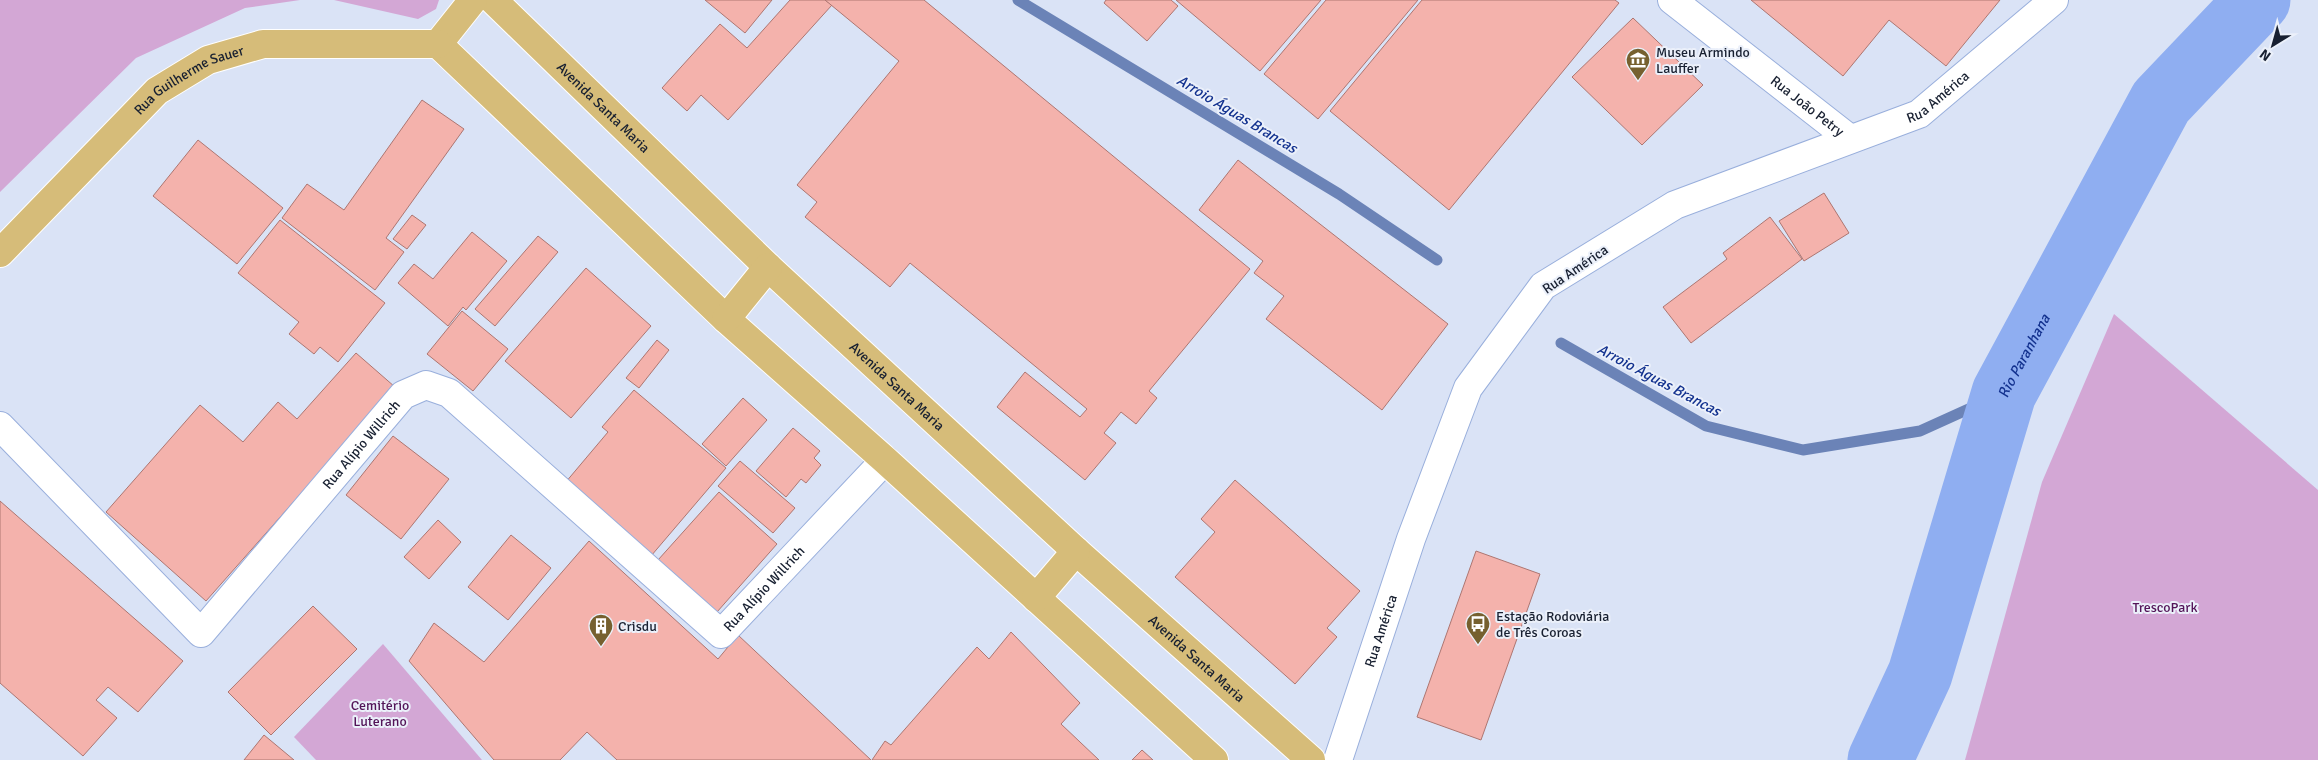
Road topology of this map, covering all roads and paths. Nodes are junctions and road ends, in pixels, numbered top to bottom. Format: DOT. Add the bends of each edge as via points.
graph roads {
  1 [pos="473,0"];
  2 [pos="493,0"];
  3 [pos="1672,0"];
  4 [pos="2054,0"];
  5 [pos="438,44"];
  6 [pos="1850,139"];
  7 [pos="0,253"];
  8 [pos="768,268"];
  9 [pos="726,318"];
  10 [pos="0,426"];
  11 [pos="885,460"];
  12 [pos="1076,551"];
  13 [pos="1036,598"];
  14 [pos="1214,760"];
  15 [pos="1311,760"];
  16 [pos="1338,760"];
  1 -- 5 [label="main road"];
  2 -- 8 [label="main road, Avenida Santa Maria"];
  3 -- 6 [label="street, Rua João Petry"];
  4 -- 6 [label="street, Rua América" via="1919,114"];
  5 -- 7 [label="main road, Rua Guilherme Sauer" via="263,44 208,60 157,91"];
  5 -- 9 [label="main road"];
  6 -- 16 [label="street, Rua América" via="1674,205 1543,286 1468,388 1411,539"];
  8 -- 9 [label="main road"];
  8 -- 12 [label="main road, Avenida Santa Maria"];
  9 -- 11 [label="main road"];
  10 -- 11 [label="street, Rua Alípio Willrich" via="201,633 403,395 426,385 449,393 721,634"];
  11 -- 13 [label="main road"];
  12 -- 13 [label="main road"];
  12 -- 15 [label="main road, Avenida Santa Maria"];
  13 -- 14 [label="main road"];
}
